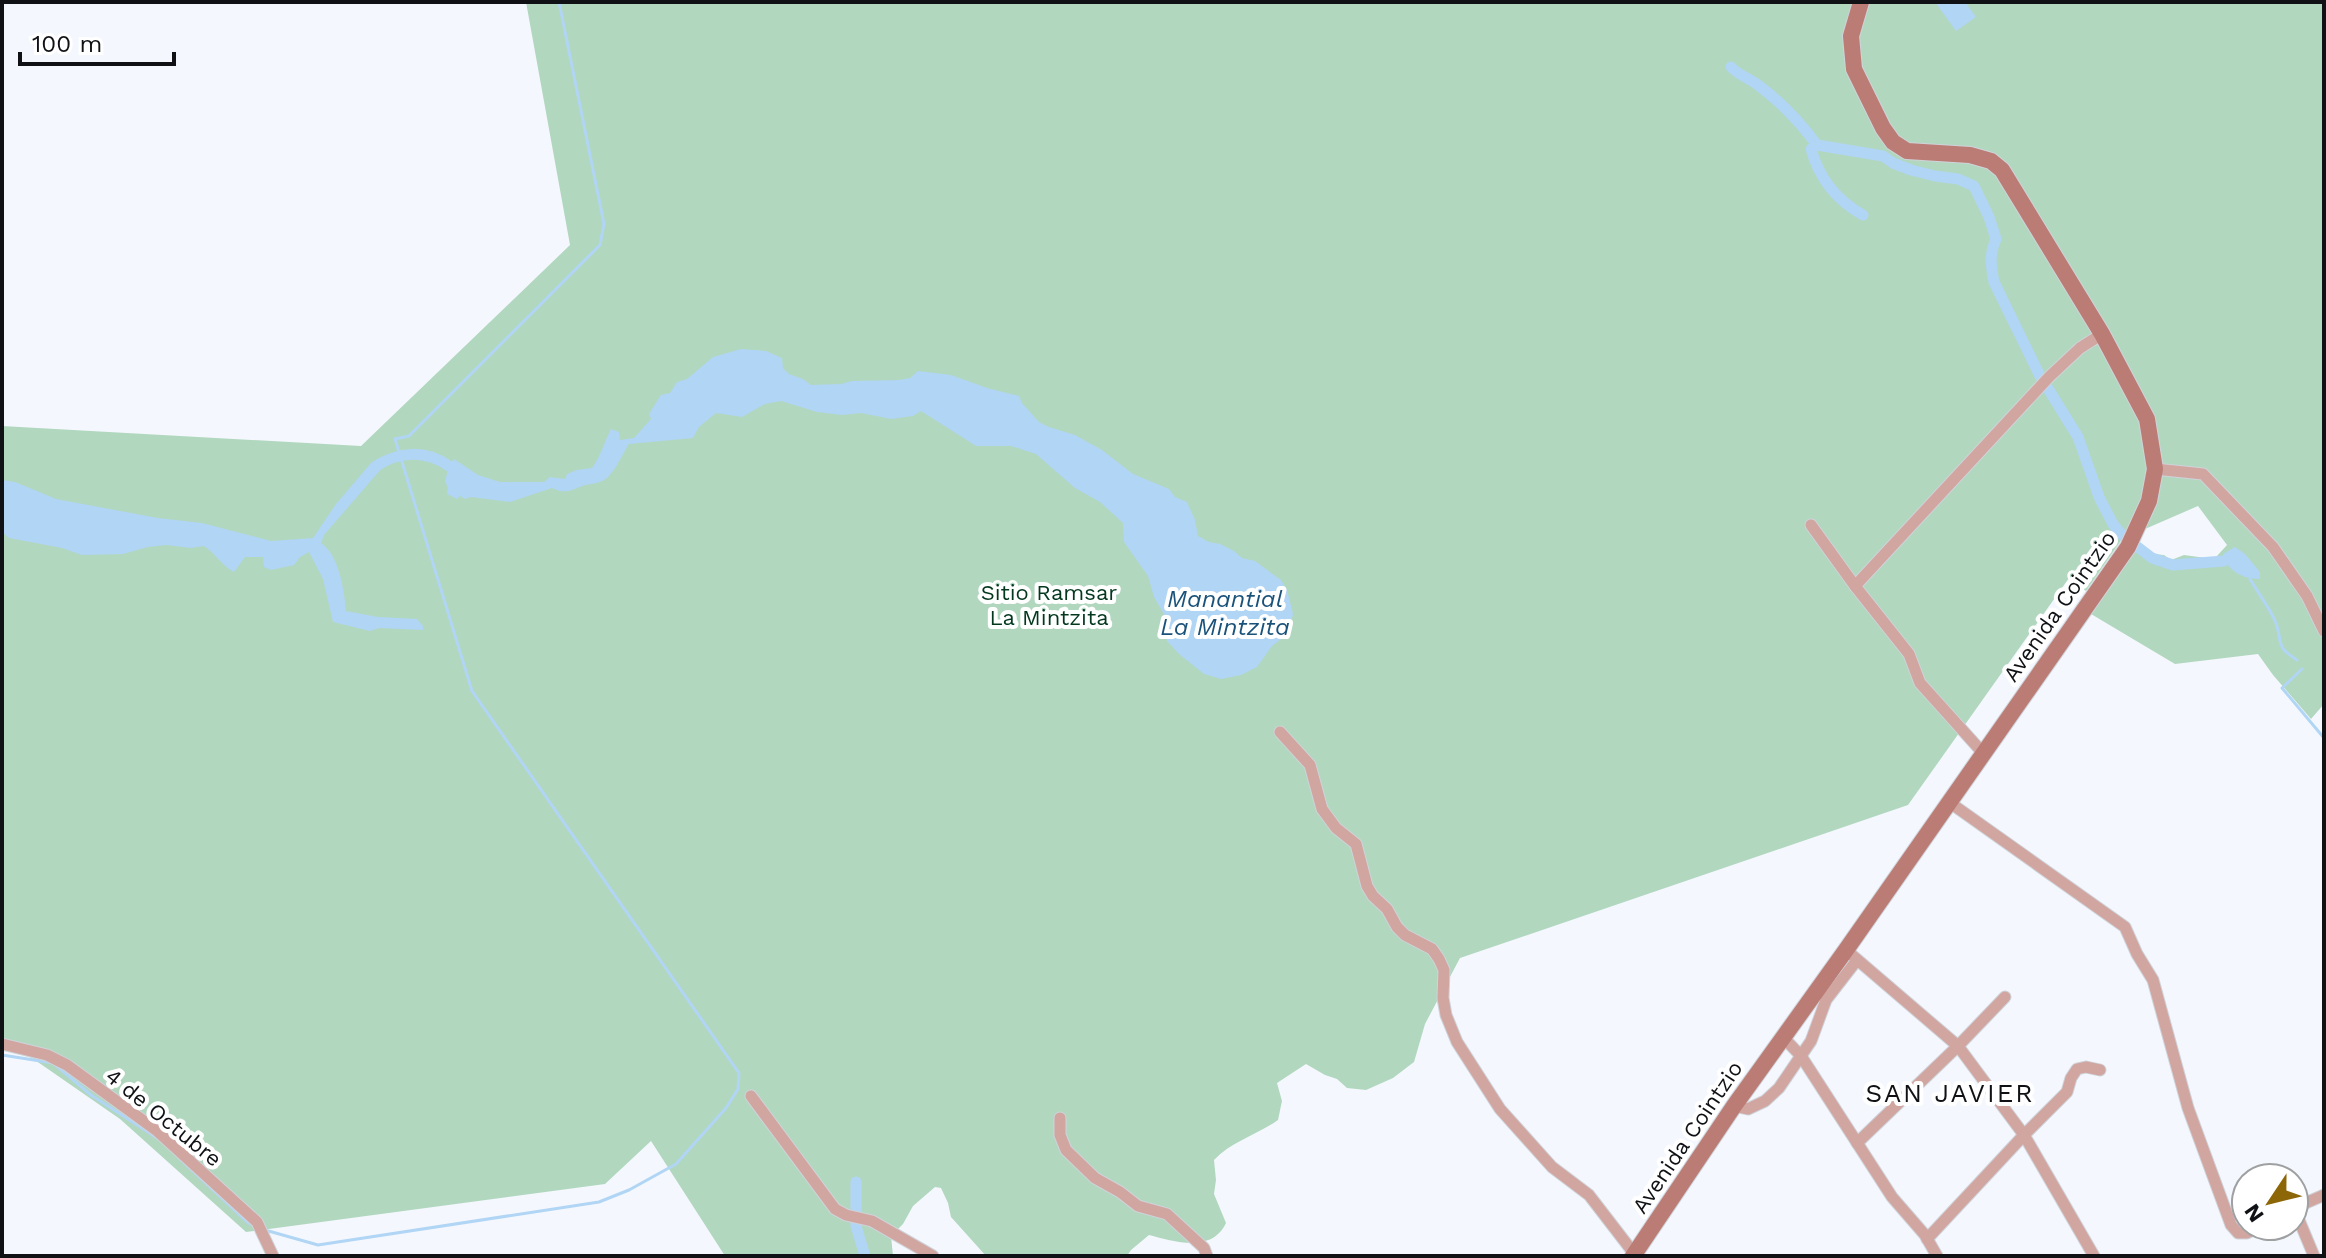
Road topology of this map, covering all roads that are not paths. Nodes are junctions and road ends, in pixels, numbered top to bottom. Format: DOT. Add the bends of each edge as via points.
graph roads {
  1 [pos="1861,2"];
  2 [pos="2102,334"];
  3 [pos="2155,469"];
  4 [pos="1811,525"];
  5 [pos="1855,586"];
  6 [pos="2324,631"];
  7 [pos="1280,732"];
  8 [pos="1983,753"];
  9 [pos="1949,802"];
  10 [pos="1852,955"];
  11 [pos="2005,997"];
  12 [pos="1783,1037"];
  13 [pos="2,1044"];
  14 [pos="1958,1046"];
  15 [pos="1801,1056"];
  16 [pos="2100,1070"];
  17 [pos="751,1096"];
  18 [pos="1734,1106"];
  19 [pos="1060,1118"];
  20 [pos="2024,1135"];
  21 [pos="1857,1143"];
  22 [pos="2230,1222"];
  23 [pos="1927,1239"];
  24 [pos="1635,1255"];
  25 [pos="273,1256"];
  26 [pos="933,1256"];
  27 [pos="1207,1256"];
  28 [pos="1937,1256"];
  29 [pos="2094,1256"];
  1 -- 2 [label="main road, Avenida Cointzio" via="1851,36 1854,69 1893,142 1907,151 1970,155 2002,170"];
  2 -- 3 [label="main road, Avenida Cointzio" via="2147,419"];
  2 -- 5 [label="street" via="2044,381"];
  3 -- 6 [label="street" via="2203,474 2273,547"];
  3 -- 8 [label="main road, Avenida Cointzio" via="2149,501 2131,542"];
  4 -- 5 [label="street"];
  5 -- 8 [label="street" via="1909,654 1920,683"];
  7 -- 24 [label="street" via="1310,765 1322,809 1356,844 1373,896 1405,935 1432,949 1439,959 1446,1015 1500,1109 1552,1167 1589,1195"];
  8 -- 9 [label="main road, Avenida Cointzio"];
  9 -- 10 [label="main road, Avenida Cointzio"];
  9 -- 22 [label="street" via="2125,927 2153,980 2188,1108"];
  10 -- 12 [label="main road, Avenida Cointzio"];
  10 -- 14 [label="street"];
  10 -- 15 [label="street"];
  11 -- 14 [label="street"];
  12 -- 15 [label="street"];
  12 -- 18 [label="main road, Avenida Cointzio"];
  13 -- 25 [label="street, 4 de Octubre" via="67,1065 156,1130 257,1222"];
  14 -- 20 [label="street"];
  14 -- 21 [label="street"];
  15 -- 18 [label="street" via="1765,1101 1748,1109"];
  15 -- 21 [label="street"];
  16 -- 20 [label="street" via="2077,1069 2067,1092"];
  17 -- 26 [label="street" via="835,1209 872,1221"];
  18 -- 24 [label="main road, Avenida Cointzio"];
  19 -- 27 [label="street" via="1066,1150 1095,1178 1138,1206 1167,1214"];
  20 -- 23 [label="street"];
  20 -- 29 [label="street"];
  21 -- 23 [label="street"];
  23 -- 28 [label="street"];
}
